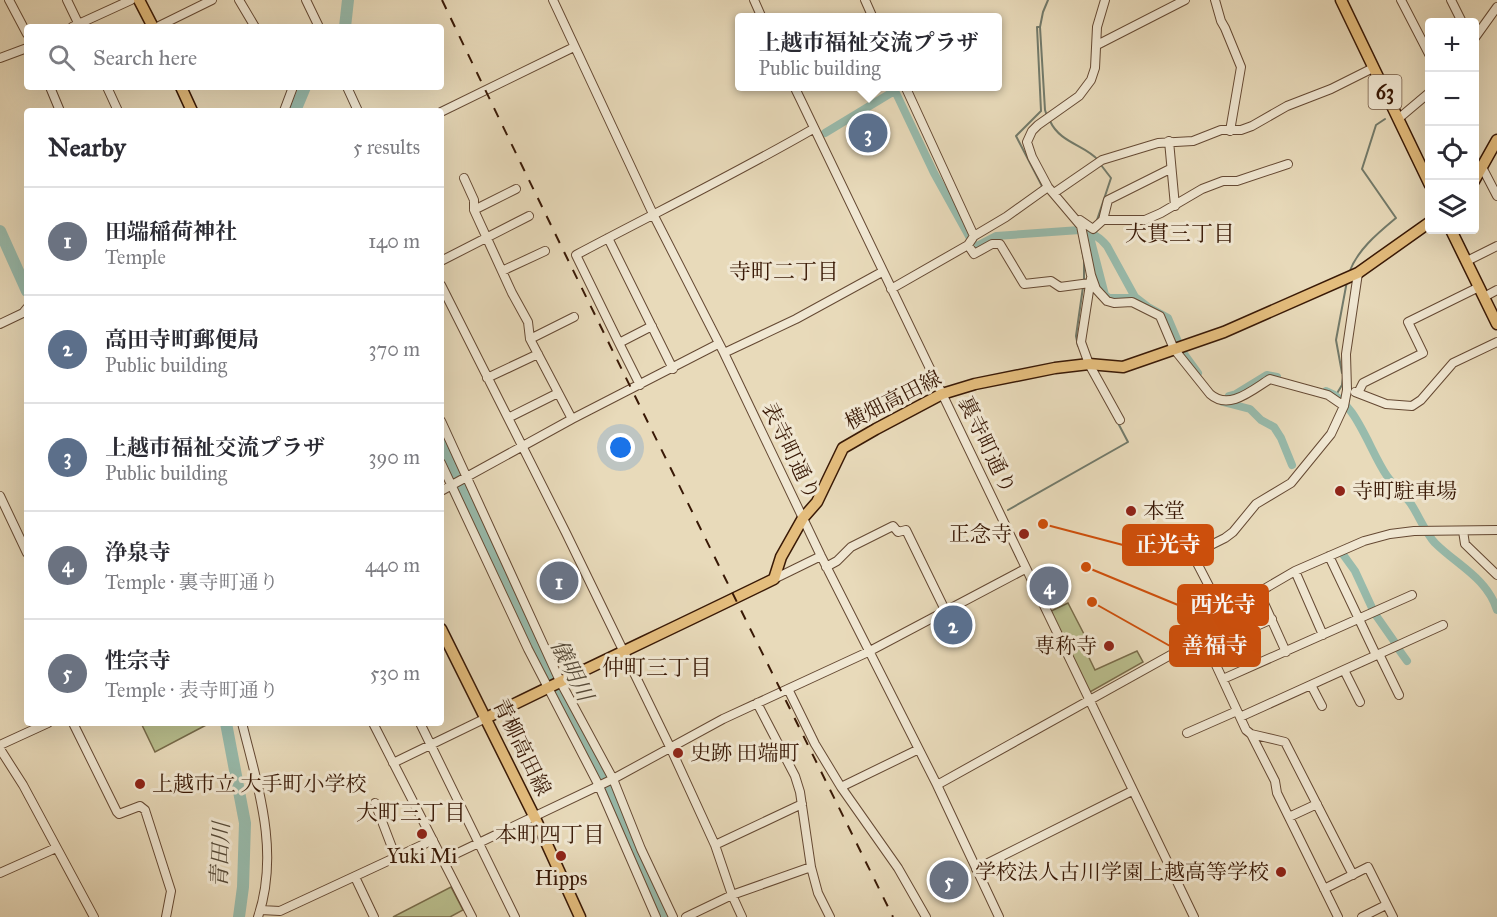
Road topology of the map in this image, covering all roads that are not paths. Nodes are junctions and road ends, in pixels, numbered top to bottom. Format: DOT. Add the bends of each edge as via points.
graph roads {
  1 [pos="9,0"];
  2 [pos="67,0"];
  3 [pos="131,0"];
  4 [pos="139,0"];
  5 [pos="213,0"];
  6 [pos="239,0"];
  7 [pos="306,0"];
  8 [pos="553,0"];
  9 [pos="1105,0"];
  10 [pos="1185,0"];
  11 [pos="1215,0"];
  12 [pos="1341,0"];
  13 [pos="1401,0"];
  14 [pos="1451,0"];
  15 [pos="1497,7"];
  16 [pos="1460,18"];
  17 [pos="76,24"];
  18 [pos="81,24"];
  19 [pos="153,24"];
  20 [pos="161,24"];
  21 [pos="253,24"];
  22 [pos="318,24"];
  23 [pos="24,28"];
  24 [pos="1479,32"];
  25 [pos="1096,45"];
  26 [pos="1425,46"];
  27 [pos="574,47"];
  28 [pos="24,49"];
  29 [pos="0,58"];
  30 [pos="1373,68"];
  31 [pos="51,90"];
  32 [pos="108,90"];
  33 [pos="186,90"];
  34 [pos="290,90"];
  35 [pos="348,90"];
  36 [pos="796,91"];
  37 [pos="907,91"];
  38 [pos="1425,96"];
  39 [pos="59,108"];
  40 [pos="117,108"];
  41 [pos="191,108"];
  42 [pos="285,108"];
  43 [pos="357,108"];
  44 [pos="444,111"];
  45 [pos="1398,119"];
  46 [pos="813,129"];
  47 [pos="1230,131"];
  48 [pos="1497,140"];
  49 [pos="1169,141"];
  50 [pos="1288,164"];
  51 [pos="1170,169"];
  52 [pos="1483,169"];
  53 [pos="464,178"];
  54 [pos="1428,180"];
  55 [pos="1475,180"];
  56 [pos="516,189"];
  57 [pos="1051,190"];
  58 [pos="1497,196"];
  59 [pos="1175,206"];
  60 [pos="474,210"];
  61 [pos="652,214"];
  62 [pos="529,216"];
  63 [pos="1074,216"];
  64 [pos="1103,220"];
  65 [pos="1425,226"];
  66 [pos="1093,229"];
  67 [pos="1453,234"];
  68 [pos="974,236"];
  69 [pos="486,237"];
  70 [pos="608,238"];
  71 [pos="1084,240"];
  72 [pos="968,245"];
  73 [pos="1497,246"];
  74 [pos="545,251"];
  75 [pos="444,259"];
  76 [pos="1467,261"];
  77 [pos="502,271"];
  78 [pos="882,272"];
  79 [pos="1359,273"];
  80 [pos="1090,279"];
  81 [pos="891,289"];
  82 [pos="1497,290"];
  83 [pos="444,291"];
  84 [pos="1482,292"];
  85 [pos="24,312"];
  86 [pos="574,317"];
  87 [pos="0,324"];
  88 [pos="1497,324"];
  89 [pos="652,326"];
  90 [pos="530,339"];
  91 [pos="1497,342"];
  92 [pos="619,343"];
  93 [pos="718,344"];
  94 [pos="1174,349"];
  95 [pos="724,353"];
  96 [pos="538,354"];
  97 [pos="1089,364"];
  98 [pos="673,369"];
  99 [pos="487,378"];
  100 [pos="640,385"];
  101 [pos="1347,390"];
  102 [pos="558,393"];
  103 [pos="1358,393"];
  104 [pos="942,394"];
  105 [pos="1344,406"];
  106 [pos="508,418"];
  107 [pos="572,419"];
  108 [pos="1120,420"];
  109 [pos="444,427"];
  110 [pos="523,446"];
  111 [pos="444,470"];
  112 [pos="467,475"];
  113 [pos="451,486"];
  114 [pos="444,490"];
  115 [pos="0,496"];
  116 [pos="803,518"];
  117 [pos="1497,530"];
  118 [pos="1463,531"];
  119 [pos="24,547"];
  120 [pos="820,556"];
  121 [pos="1329,556"];
  122 [pos="826,567"];
  123 [pos="1025,569"];
  124 [pos="1294,571"];
  125 [pos="1497,575"];
  126 [pos="774,579"];
  127 [pos="1259,592"];
  128 [pos="1412,596"];
  129 [pos="946,612"];
  130 [pos="1226,619"];
  131 [pos="1272,619"];
  132 [pos="1360,620"];
  133 [pos="1443,625"];
  134 [pos="1252,628"];
  135 [pos="444,635"];
  136 [pos="1323,635"];
  137 [pos="1203,637"];
  138 [pos="624,652"];
  139 [pos="868,652"];
  140 [pos="1286,652"];
  141 [pos="1377,655"];
  142 [pos="1344,670"];
  143 [pos="1223,680"];
  144 [pos="559,681"];
  145 [pos="1311,685"];
  146 [pos="548,688"];
  147 [pos="788,688"];
  148 [pos="1399,695"];
  149 [pos="1089,701"];
  150 [pos="1360,702"];
  151 [pos="756,703"];
  152 [pos="1322,706"];
  153 [pos="1239,714"];
  154 [pos="486,718"];
  155 [pos="42,726"];
  156 [pos="74,726"];
  157 [pos="243,726"];
  158 [pos="374,726"];
  159 [pos="422,726"];
  160 [pos="1187,733"];
  161 [pos="1251,734"];
  162 [pos="431,745"];
  163 [pos="0,747"];
  164 [pos="671,748"];
  165 [pos="918,750"];
  166 [pos="393,763"];
  167 [pos="611,779"];
  168 [pos="936,785"];
  169 [pos="599,786"];
  170 [pos="841,787"];
  171 [pos="1132,791"];
  172 [pos="375,803"];
  173 [pos="802,804"];
  174 [pos="1317,804"];
  175 [pos="1289,817"];
  176 [pos="535,818"];
  177 [pos="433,840"];
  178 [pos="480,842"];
  179 [pos="715,845"];
  180 [pos="56,848"];
  181 [pos="396,858"];
  182 [pos="443,860"];
  183 [pos="811,867"];
  184 [pos="976,869"];
  185 [pos="0,873"];
  186 [pos="1353,875"];
  187 [pos="355,877"];
  188 [pos="1324,889"];
  189 [pos="732,895"];
  190 [pos="1386,905"];
  191 [pos="260,913"];
  192 [pos="93,917"];
  193 [pos="166,917"];
  194 [pos="374,917"];
  195 [pos="472,917"];
  196 [pos="515,917"];
  197 [pos="580,917"];
  198 [pos="656,917"];
  199 [pos="673,917"];
  200 [pos="687,917"];
  201 [pos="742,917"];
  202 [pos="830,917"];
  203 [pos="926,917"];
  204 [pos="999,917"];
  205 [pos="1194,917"];
  206 [pos="1338,917"];
  207 [pos="1362,917"];
  208 [pos="1393,917"];
  1 -- 23 [label="street"];
  2 -- 17 [label="street"];
  3 -- 18 [label="street"];
  4 -- 19 [label="main road"];
  5 -- 20 [label="street"];
  6 -- 21 [label="street"];
  7 -- 22 [label="street"];
  8 -- 27 [label="street, 表寺町通り"];
  9 -- 25 [label="street"];
  10 -- 25 [label="street"];
  11 -- 47 [label="street" via="1241,68"];
  12 -- 30 [label="main road, 63"];
  13 -- 26 [label="street"];
  14 -- 16 [label="street"];
  15 -- 24 [label="street"];
  25 -- 57 [label="street" via="1095,68 1086,88 1029,136 1028,148"];
  27 -- 44 [label="street"];
  27 -- 61 [label="street, 表寺町通り"];
  28 -- 29 [label="street"];
  30 -- 45 [label="main road, 63"];
  30 -- 47 [label="street" via="1252,126"];
  31 -- 39 [label="street"];
  32 -- 40 [label="street"];
  33 -- 41 [label="main road"];
  34 -- 42 [label="street"];
  35 -- 43 [label="street"];
  36 -- 46 [label="street, 裏寺町通り"];
  37 -- 68 [label="street"];
  38 -- 45 [label="street"];
  45 -- 54 [label="main road, 63"];
  46 -- 61 [label="street" via="699,193"];
  46 -- 78 [label="street, 裏寺町通り"];
  47 -- 49 [label="street" via="1221,130 1193,141"];
  48 -- 52 [label="main road"];
  49 -- 51 [label="street"];
  49 -- 57 [label="street" via="1102,160"];
  50 -- 59 [label="street" via="1237,182 1223,181"];
  51 -- 59 [label="street"];
  51 -- 64 [label="street" via="1108,200"];
  52 -- 55 [label="main road"];
  52 -- 58 [label="street"];
  53 -- 60 [label="street"];
  56 -- 60 [label="street"];
  57 -- 63 [label="street"];
  57 -- 68 [label="street"];
  59 -- 64 [label="street" via="1145,220"];
  60 -- 69 [label="street"];
  61 -- 70 [label="street"];
  61 -- 93 [label="street, 表寺町通り"];
  62 -- 69 [label="street"];
  63 -- 66 [label="street"];
  63 -- 71 [label="street"];
  64 -- 66 [label="street"];
  65 -- 79 [label="main road, 横畑高田線"];
  66 -- 71 [label="street"];
  67 -- 76 [label="main road"];
  68 -- 72 [label="street"];
  69 -- 75 [label="street"];
  69 -- 77 [label="street"];
  70 -- 89 [label="street"];
  70 -- 92 [label="street" via="576,255"];
  71 -- 80 [label="street"];
  72 -- 80 [label="street" via="974,254 1000,244 1024,284 1051,281 1060,287"];
  72 -- 81 [label="street"];
  73 -- 76 [label="street"];
  74 -- 77 [label="street"];
  76 -- 84 [label="main road"];
  77 -- 90 [label="street" via="528,322"];
  78 -- 81 [label="street, 裏寺町通り"];
  78 -- 95 [label="street"];
  79 -- 94 [label="main road, 横畑高田線" via="1224,332"];
  79 -- 101 [label="street" via="1346,354"];
  80 -- 94 [label="street" via="1107,301 1132,302 1160,316"];
  80 -- 97 [label="street" via="1081,342"];
  81 -- 104 [label="street, 裏寺町通り"];
  82 -- 84 [label="street"];
  83 -- 99 [label="street"];
  84 -- 88 [label="main road"];
  84 -- 103 [label="street" via="1408,322 1423,353 1363,383"];
  85 -- 87 [label="street"];
  86 -- 90 [label="street"];
  89 -- 92 [label="street"];
  89 -- 98 [label="street"];
  90 -- 96 [label="street"];
  91 -- 103 [label="street" via="1453,363 1412,406 1386,404"];
  92 -- 100 [label="street"];
  93 -- 95 [label="street, 表寺町通り"];
  93 -- 98 [label="street"];
  94 -- 97 [label="main road, 横畑高田線" via="1123,367"];
  94 -- 105 [label="street" via="1216,398 1234,400 1270,379 1328,395"];
  95 -- 116 [label="street, 表寺町通り"];
  96 -- 99 [label="street"];
  96 -- 102 [label="street"];
  97 -- 104 [label="main road, 横畑高田線" via="975,384"];
  97 -- 108 [label="street"];
  98 -- 100 [label="street"];
  99 -- 106 [label="street"];
  100 -- 107 [label="street"];
  101 -- 103 [label="street"];
  101 -- 105 [label="street"];
  102 -- 106 [label="street"];
  102 -- 107 [label="street"];
  104 -- 116 [label="main road, 横畑高田線" via="843,448 817,502"];
  104 -- 123 [label="street, 裏寺町通り"];
  105 -- 130 [label="street" via="1326,443 1291,483 1256,504 1225,538 1195,549 1200,569"];
  106 -- 110 [label="street"];
  107 -- 110 [label="street"];
  109 -- 112 [label="street"];
  110 -- 112 [label="street"];
  110 -- 138 [label="street"];
  111 -- 113 [label="street"];
  112 -- 113 [label="street"];
  112 -- 144 [label="street"];
  113 -- 114 [label="street"];
  113 -- 146 [label="street"];
  115 -- 119 [label="street"];
  116 -- 120 [label="street, 表寺町通り"];
  116 -- 126 [label="main road, 横畑高田線" via="781,557"];
  117 -- 118 [label="street"];
  118 -- 121 [label="street" via="1390,534"];
  118 -- 125 [label="street" via="1465,544"];
  120 -- 122 [label="street, 表寺町通り"];
  120 -- 126 [label="street"];
  121 -- 124 [label="street"];
  121 -- 132 [label="street"];
  122 -- 129 [label="street" via="851,547 892,526 897,532 906,530"];
  122 -- 139 [label="street, 表寺町通り"];
  123 -- 129 [label="street"];
  123 -- 149 [label="street, 裏寺町通り"];
  124 -- 127 [label="street"];
  124 -- 136 [label="street"];
  126 -- 138 [label="main road"];
  127 -- 130 [label="street"];
  127 -- 131 [label="street"];
  128 -- 132 [label="street"];
  129 -- 139 [label="street"];
  130 -- 137 [label="street"];
  131 -- 134 [label="street"];
  131 -- 140 [label="street"];
  132 -- 136 [label="street"];
  132 -- 141 [label="street"];
  133 -- 141 [label="street"];
  135 -- 154 [label="main road, 青柳高田線"];
  136 -- 140 [label="street"];
  137 -- 143 [label="street"];
  137 -- 149 [label="street"];
  138 -- 144 [label="main road"];
  138 -- 164 [label="street"];
  139 -- 147 [label="street"];
  139 -- 165 [label="street, 表寺町通り"];
  140 -- 143 [label="street"];
  141 -- 142 [label="street"];
  141 -- 148 [label="street"];
  142 -- 145 [label="street"];
  142 -- 150 [label="street"];
  143 -- 153 [label="street"];
  144 -- 146 [label="main road"];
  144 -- 167 [label="street"];
  145 -- 152 [label="street"];
  145 -- 153 [label="street"];
  146 -- 154 [label="main road"];
  146 -- 169 [label="street"];
  147 -- 151 [label="street"];
  147 -- 170 [label="street"];
  149 -- 168 [label="street"];
  149 -- 171 [label="street, 裏寺町通り"];
  151 -- 164 [label="street"];
  151 -- 173 [label="street" via="795,776"];
  153 -- 160 [label="street"];
  153 -- 161 [label="street"];
  154 -- 162 [label="street"];
  154 -- 176 [label="main road, 青柳高田線"];
  155 -- 163 [label="street"];
  156 -- 193 [label="street" via="117,812 140,806 145,810 171,891"];
  157 -- 191 [label="street" via="266,818 268,865"];
  158 -- 166 [label="street"];
  159 -- 162 [label="street"];
  161 -- 174 [label="street" via="1285,742"];
  161 -- 175 [label="street"];
  162 -- 166 [label="street"];
  162 -- 178 [label="street"];
  163 -- 180 [label="street"];
  164 -- 167 [label="street"];
  164 -- 179 [label="street"];
  165 -- 168 [label="street, 表寺町通り"];
  165 -- 170 [label="street"];
  166 -- 177 [label="street"];
  167 -- 169 [label="street"];
  167 -- 199 [label="street"];
  168 -- 184 [label="street, 表寺町通り"];
  169 -- 176 [label="street"];
  169 -- 198 [label="street"];
  170 -- 203 [label="street" via="898,868"];
  171 -- 184 [label="street"];
  171 -- 205 [label="street, 裏寺町通り"];
  172 -- 181 [label="street"];
  173 -- 179 [label="street"];
  173 -- 183 [label="street"];
  174 -- 175 [label="street"];
  174 -- 186 [label="street"];
  175 -- 188 [label="street"];
  176 -- 178 [label="street"];
  176 -- 197 [label="main road, 青柳高田線"];
  177 -- 181 [label="street"];
  177 -- 182 [label="street"];
  178 -- 182 [label="street"];
  178 -- 196 [label="street"];
  179 -- 189 [label="street"];
  180 -- 185 [label="street"];
  180 -- 192 [label="street"];
  181 -- 187 [label="street"];
  182 -- 195 [label="street"];
  183 -- 189 [label="street"];
  183 -- 202 [label="street"];
  184 -- 204 [label="street, 表寺町通り"];
  186 -- 188 [label="street"];
  186 -- 190 [label="street" via="1368,867"];
  187 -- 191 [label="street" via="280,911"];
  187 -- 194 [label="street"];
  188 -- 206 [label="street"];
  189 -- 200 [label="street"];
  189 -- 201 [label="street"];
  190 -- 207 [label="street"];
  190 -- 208 [label="street"];
}
